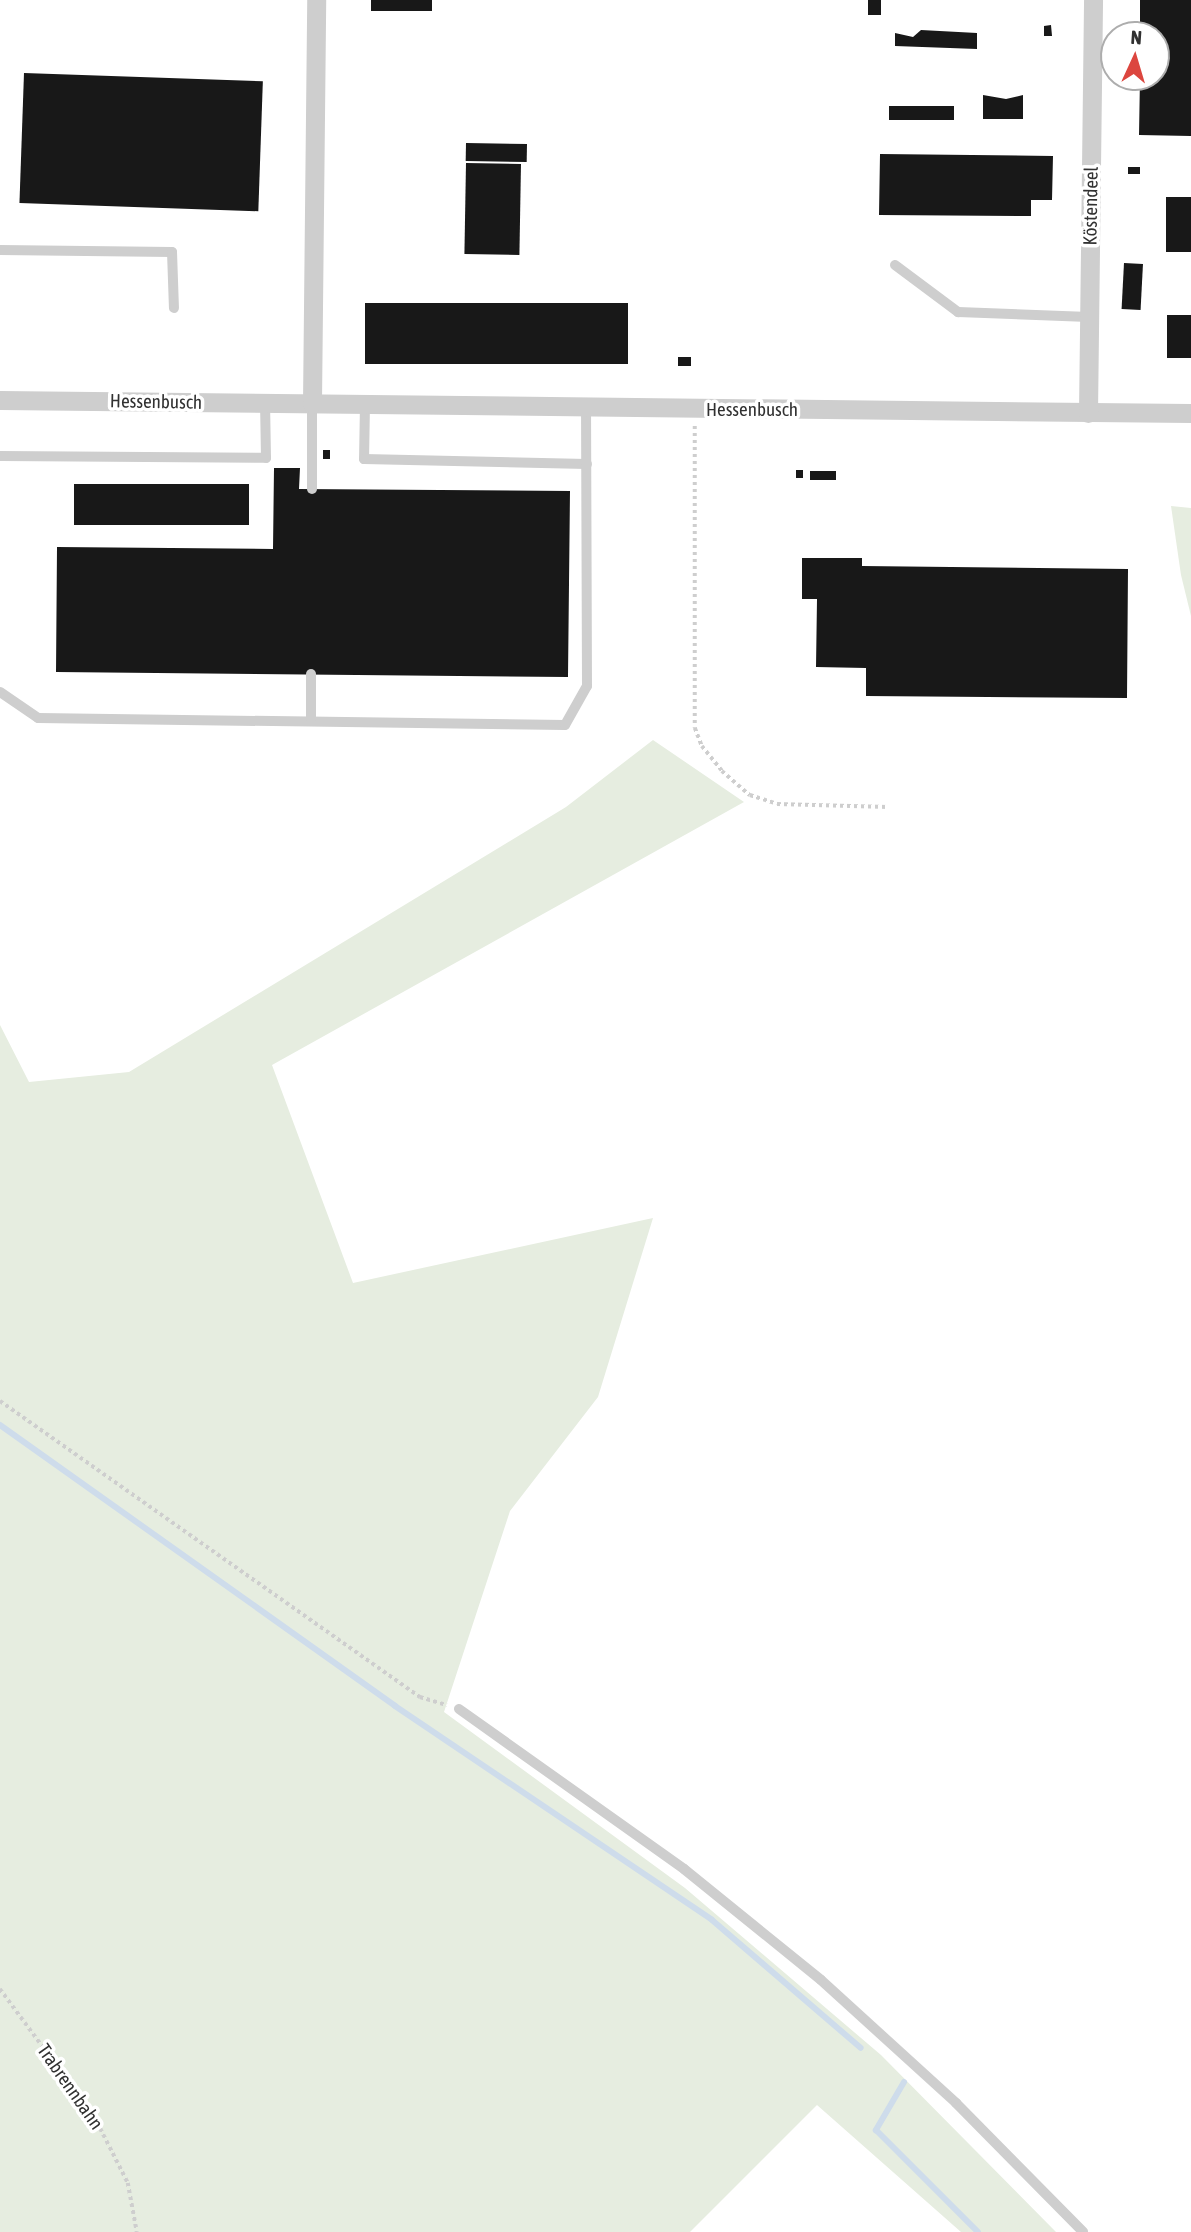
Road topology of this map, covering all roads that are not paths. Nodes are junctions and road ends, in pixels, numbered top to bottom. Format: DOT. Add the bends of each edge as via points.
graph roads {
  1 [pos="316,0"];
  2 [pos="1093,0"];
  3 [pos="0,250"];
  4 [pos="895,265"];
  5 [pos="174,308"];
  6 [pos="1089,317"];
  7 [pos="0,400"];
  8 [pos="265,403"];
  9 [pos="313,403"];
  10 [pos="365,404"];
  11 [pos="586,409"];
  12 [pos="1088,413"];
  13 [pos="1191,413"];
  14 [pos="0,456"];
  15 [pos="587,464"];
  16 [pos="312,489"];
  17 [pos="312,674"];
  18 [pos="0,692"];
  19 [pos="311,719"];
  20 [pos="459,1709"];
  21 [pos="1083,2232"];
  1 -- 9 [label="street"];
  2 -- 6 [label="street, Köstendeel"];
  3 -- 5 [label="lane" via="172,251"];
  4 -- 6 [label="lane" via="958,312"];
  6 -- 12 [label="street, Köstendeel"];
  7 -- 8 [label="street, Hessenbusch"];
  8 -- 9 [label="street, Hessenbusch"];
  8 -- 14 [label="lane" via="266,458"];
  9 -- 10 [label="street, Hessenbusch"];
  9 -- 16 [label="lane"];
  10 -- 11 [label="street, Hessenbusch"];
  10 -- 15 [label="lane" via="364,459"];
  11 -- 12 [label="street, Hessenbusch"];
  11 -- 15 [label="lane"];
  12 -- 13 [label="street, Hessenbusch"];
  15 -- 19 [label="lane" via="587,685 565,725"];
  17 -- 19 [label="lane"];
  18 -- 19 [label="lane" via="38,718"];
  20 -- 21 [label="lane" via="684,1869 821,1980 956,2103"];
}
